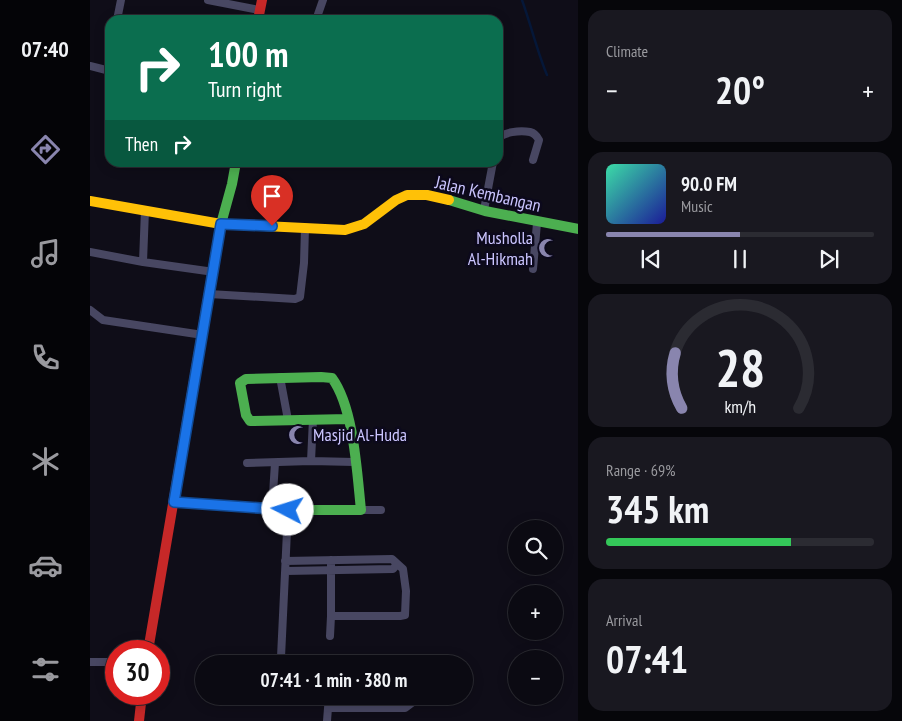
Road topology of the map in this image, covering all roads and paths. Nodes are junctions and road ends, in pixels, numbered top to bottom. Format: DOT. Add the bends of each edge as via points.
graph roads {
  1 [pos="120,0"];
  2 [pos="208,0"];
  3 [pos="322,0"];
  4 [pos="260,10"];
  5 [pos="118,15"];
  6 [pos="318,15"];
  7 [pos="90,66"];
  8 [pos="105,70"];
  9 [pos="503,134"];
  10 [pos="533,160"];
  11 [pos="235,167"];
  12 [pos="492,167"];
  13 [pos="90,201"];
  14 [pos="145,210"];
  15 [pos="484,210"];
  16 [pos="537,223"];
  17 [pos="221,224"];
  18 [pos="305,228"];
  19 [pos="578,229"];
  20 [pos="90,252"];
  21 [pos="143,262"];
  22 [pos="533,269"];
  23 [pos="214,272"];
  24 [pos="209,294"];
  25 [pos="90,310"];
  26 [pos="203,335"];
  27 [pos="280,377"];
  28 [pos="313,419"];
  29 [pos="348,419"];
  30 [pos="288,420"];
  31 [pos="311,461"];
  32 [pos="354,462"];
  33 [pos="247,463"];
  34 [pos="275,463"];
  35 [pos="174,502"];
  36 [pos="272,509"];
  37 [pos="288,510"];
  38 [pos="361,510"];
  39 [pos="381,510"];
  40 [pos="286,560"];
  41 [pos="331,560"];
  42 [pos="397,564"];
  43 [pos="331,570"];
  44 [pos="286,571"];
  45 [pos="331,616"];
  46 [pos="330,636"];
  47 [pos="150,640"];
  48 [pos="282,655"];
  49 [pos="90,662"];
  50 [pos="105,662"];
  51 [pos="141,705"];
  52 [pos="328,705"];
  53 [pos="409,705"];
  54 [pos="328,708"];
  55 [pos="139,721"];
  56 [pos="328,721"];
  1 -- 5 [label="street"];
  2 -- 4 [label="street"];
  3 -- 6 [label="street"];
  7 -- 8 [label="street"];
  9 -- 10 [label="street" via="530,132 536,135 539,140"];
  11 -- 17 [label="street"];
  12 -- 15 [label="street"];
  13 -- 14 [label="street, Jalan Kembangan"];
  14 -- 17 [label="street, Jalan Kembangan"];
  14 -- 21 [label="street"];
  15 -- 16 [label="street, Jalan Kembangan"];
  15 -- 18 [label="street, Jalan Kembangan" via="419,194 391,203 358,227 345,230"];
  16 -- 19 [label="street, Jalan Kembangan"];
  16 -- 22 [label="street"];
  17 -- 18 [label="street, Jalan Kembangan"];
  17 -- 23 [label="street"];
  18 -- 24 [label="street" via="300,297"];
  20 -- 21 [label="street"];
  21 -- 23 [label="street"];
  23 -- 24 [label="street"];
  24 -- 26 [label="street"];
  25 -- 26 [label="street" via="103,320"];
  26 -- 35 [label="street"];
  27 -- 29 [label="street" via="332,378"];
  27 -- 30 [label="street"];
  27 -- 30 [label="street" via="246,379 239,386 247,419"];
  28 -- 29 [label="street"];
  28 -- 30 [label="street"];
  28 -- 31 [label="street"];
  29 -- 32 [label="street"];
  31 -- 32 [label="street"];
  31 -- 34 [label="street"];
  32 -- 38 [label="street"];
  33 -- 34 [label="street"];
  34 -- 36 [label="street"];
  35 -- 36 [label="street"];
  35 -- 47 [label="street"];
  36 -- 37 [label="street"];
  37 -- 38 [label="street"];
  37 -- 40 [label="street"];
  38 -- 39 [label="street"];
  40 -- 41 [label="street"];
  40 -- 44 [label="street"];
  41 -- 42 [label="street" via="392,559"];
  41 -- 43 [label="street"];
  42 -- 43 [label="street" via="393,569"];
  42 -- 45 [label="street" via="403,569 405,615"];
  43 -- 44 [label="street"];
  43 -- 45 [label="street"];
  44 -- 48 [label="street"];
  45 -- 46 [label="street"];
  49 -- 50 [label="street"];
  51 -- 55 [label="street"];
  52 -- 54 [label="street"];
  53 -- 54 [label="street" via="405,708"];
  54 -- 56 [label="street"];
}
